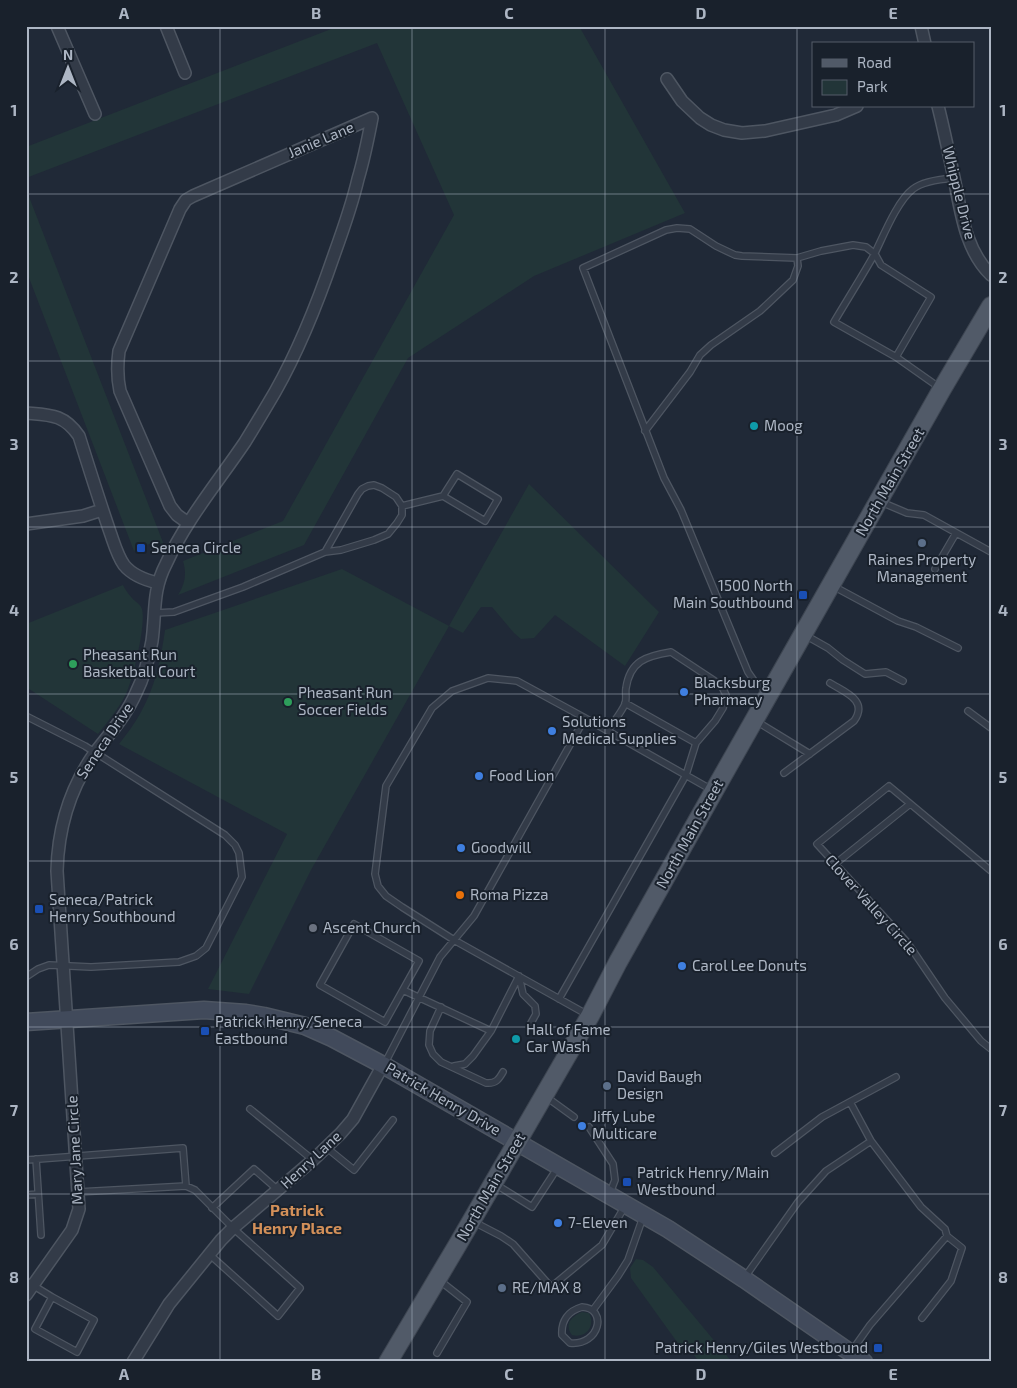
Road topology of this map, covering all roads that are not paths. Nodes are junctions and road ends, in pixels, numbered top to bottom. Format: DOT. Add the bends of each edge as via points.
graph roads {
  1 [pos="56,26"];
  2 [pos="166,26"];
  3 [pos="921,26"];
  4 [pos="925,42"];
  5 [pos="185,73"];
  6 [pos="667,79"];
  7 [pos="851,108"];
  8 [pos="938,108"];
  9 [pos="96,114"];
  10 [pos="954,178"];
  11 [pos="874,254"];
  12 [pos="797,258"];
  13 [pos="991,274"];
  14 [pos="991,306"];
  15 [pos="896,358"];
  16 [pos="942,389"];
  17 [pos="26,413"];
  18 [pos="645,431"];
  19 [pos="443,496"];
  20 [pos="879,501"];
  21 [pos="402,506"];
  22 [pos="102,510"];
  23 [pos="188,523"];
  24 [pos="26,524"];
  25 [pos="956,533"];
  26 [pos="325,552"];
  27 [pos="991,552"];
  28 [pos="935,569"];
  29 [pos="158,583"];
  30 [pos="831,585"];
  31 [pos="155,613"];
  32 [pos="803,634"];
  33 [pos="958,648"];
  34 [pos="903,681"];
  35 [pos="830,683"];
  36 [pos="770,693"];
  37 [pos="625,702"];
  38 [pos="968,711"];
  39 [pos="26,716"];
  40 [pos="585,718"];
  41 [pos="754,720"];
  42 [pos="991,728"];
  43 [pos="608,730"];
  44 [pos="696,743"];
  45 [pos="96,753"];
  46 [pos="810,754"];
  47 [pos="784,774"];
  48 [pos="686,775"];
  49 [pos="714,791"];
  50 [pos="910,804"];
  51 [pos="835,864"];
  52 [pos="991,871"];
  53 [pos="454,940"];
  54 [pos="62,965"];
  55 [pos="519,976"];
  56 [pos="26,977"];
  57 [pos="403,990"];
  58 [pos="420,997"];
  59 [pos="559,999"];
  60 [pos="441,1007"];
  61 [pos="590,1016"];
  62 [pos="67,1019"];
  63 [pos="26,1022"];
  64 [pos="531,1023"];
  65 [pos="491,1031"];
  66 [pos="991,1049"];
  67 [pos="383,1065"];
  68 [pos="453,1067"];
  69 [pos="503,1072"];
  70 [pos="896,1077"];
  71 [pos="544,1096"];
  72 [pos="850,1102"];
  73 [pos="250,1109"];
  74 [pos="574,1117"];
  75 [pos="393,1120"];
  76 [pos="589,1128"];
  77 [pos="871,1141"];
  78 [pos="517,1142"];
  79 [pos="327,1148"];
  80 [pos="775,1153"];
  81 [pos="76,1156"];
  82 [pos="36,1159"];
  83 [pos="26,1160"];
  84 [pos="313,1160"];
  85 [pos="559,1166"];
  86 [pos="493,1183"];
  87 [pos="186,1186"];
  88 [pos="278,1190"];
  89 [pos="78,1192"];
  90 [pos="26,1194"];
  91 [pos="38,1194"];
  92 [pos="609,1195"];
  93 [pos="626,1204"];
  94 [pos="212,1208"];
  95 [pos="644,1215"];
  96 [pos="472,1221"];
  97 [pos="233,1228"];
  98 [pos="41,1235"];
  99 [pos="947,1236"];
  100 [pos="208,1254"];
  101 [pos="438,1278"];
  102 [pos="744,1279"];
  103 [pos="29,1287"];
  104 [pos="52,1297"];
  105 [pos="592,1310"];
  106 [pos="922,1318"];
  107 [pos="437,1353"];
  108 [pos="857,1357"];
  109 [pos="134,1362"];
  110 [pos="388,1362"];
  1 -- 9 [label="street"];
  2 -- 5 [label="street"];
  3 -- 4 [label="street"];
  6 -- 7 [label="street" via="682,101 700,118 724,130 742,133 765,131"];
  8 -- 10 [label="street, Whipple Drive"];
  10 -- 11 [label="lane" via="913,188 902,200"];
  10 -- 13 [label="street, Whipple Drive" via="968,240"];
  11 -- 12 [label="lane" via="866,247 853,245"];
  11 -- 15 [label="lane" via="881,265 931,297"];
  11 -- 15 [label="lane" via="834,322"];
  12 -- 18 [label="lane" via="793,280 760,311 700,355"];
  12 -- 18 [label="lane" via="735,255 690,229 677,228 583,268"];
  14 -- 16 [label="main road, North Main Street"];
  15 -- 16 [label="lane"];
  16 -- 20 [label="main road, North Main Street"];
  17 -- 22 [label="street" via="52,415 75,430"];
  18 -- 36 [label="lane" via="748,672"];
  19 -- 19 [label="lane" via="485,521 498,499 457,474"];
  19 -- 21 [label="lane"];
  20 -- 25 [label="lane" via="907,513 924,515"];
  20 -- 30 [label="main road, North Main Street"];
  21 -- 26 [label="lane" via="402,515 388,534 366,543"];
  21 -- 26 [label="lane" via="396,497 382,488 368,486 362,489"];
  22 -- 24 [label="street"];
  22 -- 29 [label="street" via="124,565 136,575"];
  23 -- 23 [label="street, Janie Lane" via="255,425 304,338 353,199 372,118 193,196 180,208 119,351 117,378 120,392 170,506"];
  23 -- 29 [label="street, Janie Lane"];
  25 -- 27 [label="lane"];
  25 -- 28 [label="lane"];
  26 -- 31 [label="lane" via="174,612"];
  29 -- 31 [label="street, Seneca Drive"];
  30 -- 32 [label="main road, North Main Street"];
  30 -- 33 [label="lane"];
  31 -- 45 [label="street, Seneca Drive" via="152,642 136,694"];
  32 -- 34 [label="lane" via="865,674 886,672"];
  32 -- 36 [label="main road, North Main Street"];
  35 -- 46 [label="lane" via="856,699 858,714 854,721"];
  36 -- 41 [label="main road, North Main Street"];
  37 -- 43 [label="lane"];
  37 -- 44 [label="lane"];
  37 -- 44 [label="lane" via="630,675 641,660 671,652 722,685 726,695 715,721"];
  38 -- 42 [label="lane"];
  39 -- 45 [label="lane"];
  40 -- 43 [label="lane"];
  40 -- 53 [label="lane" via="474,916"];
  40 -- 53 [label="lane" via="517,681 488,678 452,691 432,708 386,786 375,874 378,886 386,896"];
  41 -- 46 [label="lane"];
  41 -- 49 [label="main road, North Main Street"];
  43 -- 48 [label="lane"];
  44 -- 48 [label="lane"];
  45 -- 54 [label="street, Seneca Drive" via="68,804 58,845"];
  45 -- 54 [label="lane" via="225,835 239,853 242,877 206,948 196,956 179,962 91,967"];
  46 -- 47 [label="lane"];
  48 -- 49 [label="lane"];
  48 -- 59 [label="lane"];
  49 -- 61 [label="main road, North Main Street"];
  50 -- 51 [label="lane"];
  50 -- 51 [label="lane, Clover Valley Circle" via="889,786 817,844"];
  50 -- 52 [label="lane, Clover Valley Circle"];
  51 -- 66 [label="lane, Clover Valley Circle" via="908,942 945,998"];
  53 -- 55 [label="lane"];
  53 -- 58 [label="lane" via="440,957"];
  54 -- 56 [label="lane" via="38,968"];
  54 -- 62 [label="street, Seneca Drive"];
  55 -- 59 [label="lane"];
  55 -- 64 [label="lane" via="523,994 535,1006 536,1014"];
  55 -- 65 [label="lane"];
  57 -- 57 [label="lane" via="420,961 354,924 320,985 385,1022"];
  57 -- 58 [label="lane"];
  58 -- 60 [label="lane"];
  58 -- 67 [label="lane"];
  59 -- 61 [label="lane"];
  60 -- 65 [label="lane"];
  60 -- 68 [label="lane" via="430,1031 429,1045 441,1062"];
  61 -- 71 [label="main road, North Main Street"];
  62 -- 63 [label="main road, Patrick Henry Drive"];
  62 -- 67 [label="main road, Patrick Henry Drive" via="204,1010 246,1013 305,1026"];
  62 -- 81 [label="street, Mary Jane Circle"];
  65 -- 68 [label="lane" via="465,1064"];
  67 -- 78 [label="main road, Patrick Henry Drive"];
  67 -- 79 [label="street, Henry Lane" via="352,1119"];
  68 -- 69 [label="lane" via="486,1084 497,1081"];
  70 -- 72 [label="lane"];
  71 -- 74 [label="lane"];
  71 -- 78 [label="main road, North Main Street"];
  72 -- 77 [label="lane"];
  72 -- 80 [label="lane" via="822,1117"];
  73 -- 84 [label="lane"];
  75 -- 79 [label="lane" via="354,1170"];
  76 -- 92 [label="lane" via="613,1164 615,1180"];
  77 -- 99 [label="lane" via="922,1206 945,1229"];
  77 -- 102 [label="lane" via="826,1171 798,1202"];
  78 -- 85 [label="main road, Patrick Henry Drive"];
  78 -- 86 [label="main road, North Main Street"];
  79 -- 84 [label="street, Henry Lane"];
  81 -- 82 [label="lane"];
  81 -- 87 [label="lane" via="183,1148"];
  81 -- 89 [label="street, Mary Jane Circle"];
  82 -- 83 [label="lane"];
  82 -- 91 [label="lane"];
  84 -- 88 [label="street, Henry Lane"];
  85 -- 86 [label="lane" via="532,1207"];
  85 -- 92 [label="main road, Patrick Henry Drive"];
  86 -- 96 [label="main road, North Main Street"];
  87 -- 89 [label="lane"];
  87 -- 94 [label="lane"];
  88 -- 94 [label="lane" via="254,1168"];
  88 -- 97 [label="street, Henry Lane"];
  89 -- 103 [label="street, Mary Jane Circle" via="79,1209 72,1230"];
  90 -- 91 [label="lane"];
  91 -- 98 [label="lane"];
  92 -- 93 [label="main road, Patrick Henry Drive"];
  93 -- 95 [label="main road, Patrick Henry Drive"];
  93 -- 96 [label="lane" via="602,1245 551,1287 513,1244"];
  94 -- 97 [label="lane"];
  95 -- 102 [label="main road, Patrick Henry Drive"];
  95 -- 105 [label="lane" via="628,1260"];
  96 -- 101 [label="main road, North Main Street"];
  97 -- 100 [label="street, Henry Lane"];
  97 -- 100 [label="lane" via="300,1288 278,1316"];
  99 -- 106 [label="lane" via="962,1248 951,1281"];
  99 -- 108 [label="lane" via="870,1325"];
  100 -- 109 [label="street, Henry Lane" via="169,1304"];
  101 -- 107 [label="lane" via="467,1302"];
  101 -- 110 [label="main road, North Main Street"];
  102 -- 108 [label="main road, Patrick Henry Drive"];
  103 -- 104 [label="lane"];
  104 -- 104 [label="lane" via="94,1320 77,1352 34,1329"];
  105 -- 105 [label="lane" via="582,1307 567,1315 562,1330 566,1340 581,1343 592,1337 597,1320"];
}
